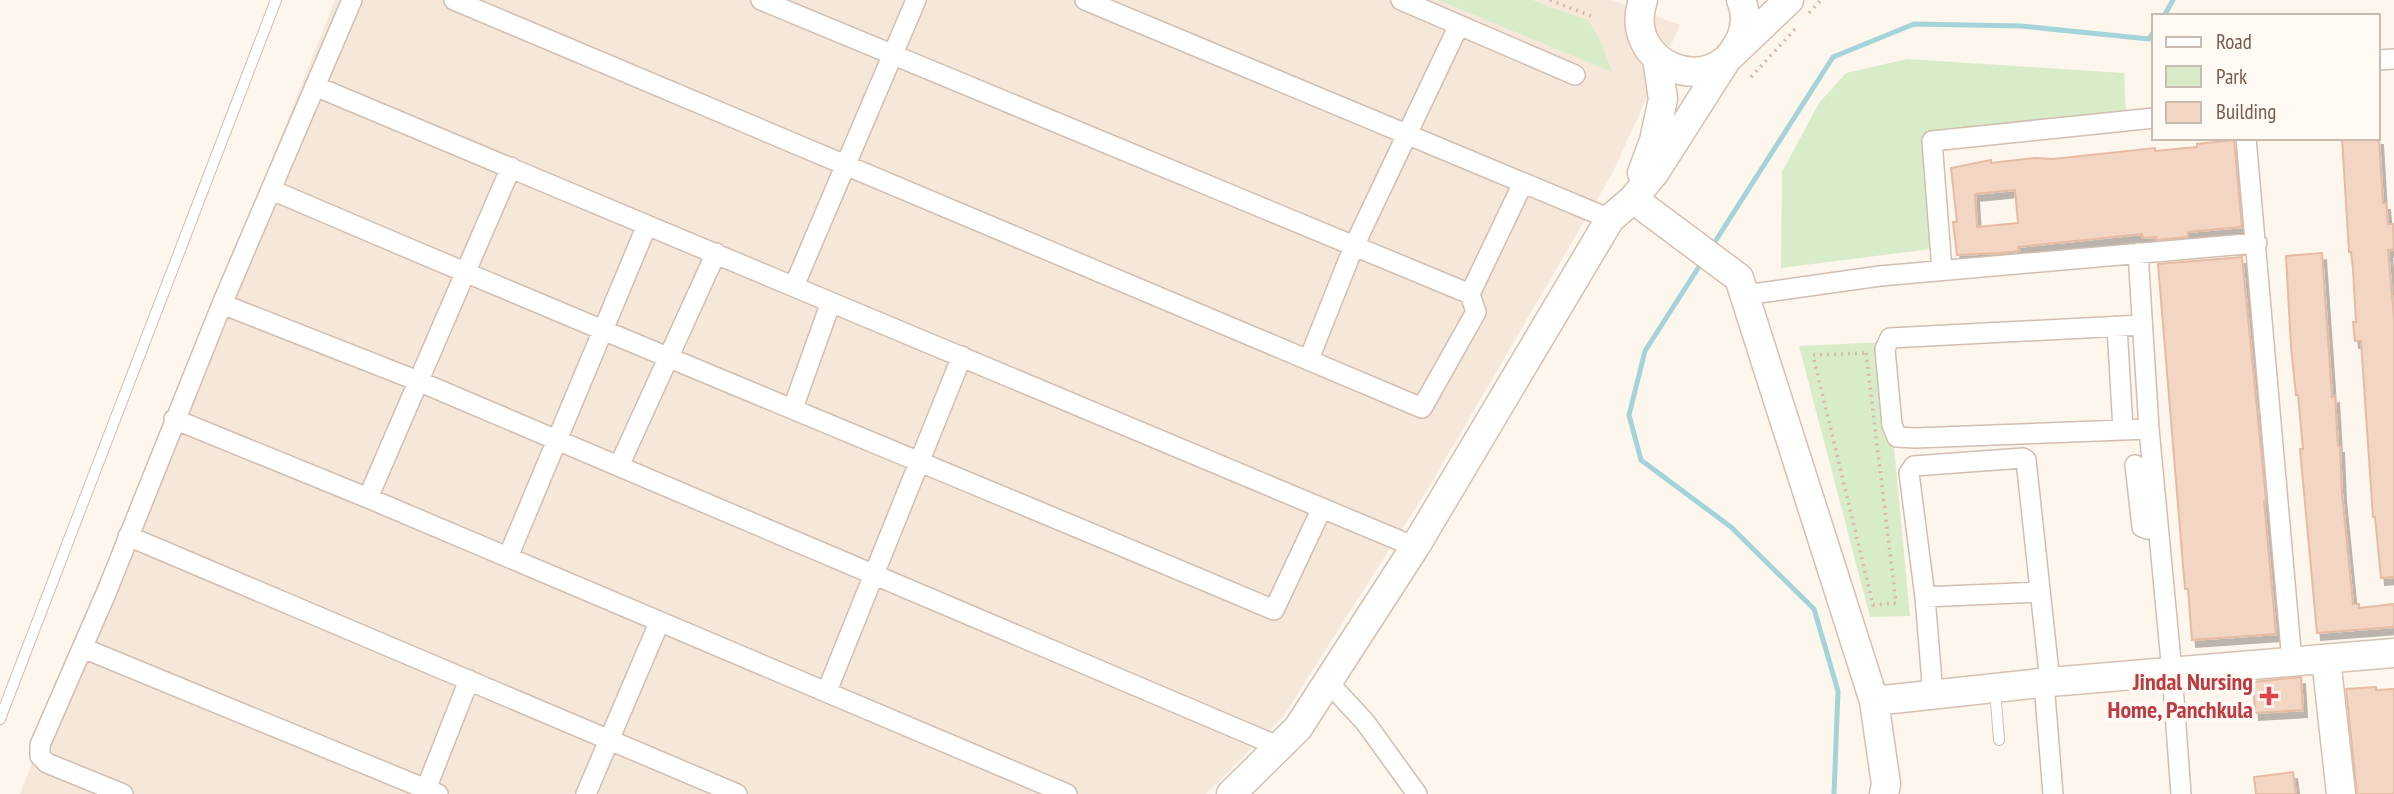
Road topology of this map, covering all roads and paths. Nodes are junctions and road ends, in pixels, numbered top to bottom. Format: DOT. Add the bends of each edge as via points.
graph roads {
  1 [pos="276,0"];
  2 [pos="352,0"];
  3 [pos="454,0"];
  4 [pos="761,0"];
  5 [pos="916,0"];
  6 [pos="1085,0"];
  7 [pos="1401,0"];
  8 [pos="1550,0"];
  9 [pos="1741,0"];
  10 [pos="1788,0"];
  11 [pos="1821,0"];
  12 [pos="1636,3"];
  13 [pos="1591,16"];
  14 [pos="1459,25"];
  15 [pos="893,54"];
  16 [pos="1657,58"];
  17 [pos="1727,59"];
  18 [pos="1575,75"];
  19 [pos="1751,77"];
  20 [pos="316,86"];
  21 [pos="2152,118"];
  22 [pos="1407,135"];
  23 [pos="2246,140"];
  24 [pos="846,165"];
  25 [pos="511,167"];
  26 [pos="1522,182"];
  27 [pos="272,190"];
  28 [pos="1633,199"];
  29 [pos="1610,219"];
  30 [pos="648,225"];
  31 [pos="2257,243"];
  32 [pos="1354,246"];
  33 [pos="716,253"];
  34 [pos="2138,253"];
  35 [pos="1942,270"];
  36 [pos="464,273"];
  37 [pos="794,286"];
  38 [pos="1470,295"];
  39 [pos="1745,295"];
  40 [pos="831,302"];
  41 [pos="222,304"];
  42 [pos="2143,325"];
  43 [pos="2117,326"];
  44 [pos="602,332"];
  45 [pos="962,356"];
  46 [pos="667,358"];
  47 [pos="1313,362"];
  48 [pos="418,381"];
  49 [pos="793,408"];
  50 [pos="174,419"];
  51 [pos="2148,429"];
  52 [pos="2123,430"];
  53 [pos="557,440"];
  54 [pos="919,461"];
  55 [pos="2135,465"];
  56 [pos="619,466"];
  57 [pos="368,498"];
  58 [pos="1322,508"];
  59 [pos="2158,529"];
  60 [pos="128,536"];
  61 [pos="1415,547"];
  62 [pos="508,557"];
  63 [pos="874,573"];
  64 [pos="2040,592"];
  65 [pos="1925,597"];
  66 [pos="1896,603"];
  67 [pos="659,623"];
  68 [pos="83,648"];
  69 [pos="2394,653"];
  70 [pos="2326,659"];
  71 [pos="2292,662"];
  72 [pos="2172,672"];
  73 [pos="469,680"];
  74 [pos="1328,682"];
  75 [pos="2047,683"];
  76 [pos="1995,688"];
  77 [pos="827,691"];
  78 [pos="1933,695"];
  79 [pos="1874,701"];
  80 [pos="0,719"];
  81 [pos="609,740"];
  82 [pos="1999,740"];
  83 [pos="1280,747"];
  84 [pos="432,791"];
  85 [pos="122,794"];
  86 [pos="586,794"];
  87 [pos="737,794"];
  88 [pos="1067,794"];
  89 [pos="1231,794"];
  90 [pos="1417,794"];
  91 [pos="1884,794"];
  92 [pos="2053,794"];
  93 [pos="2180,794"];
  94 [pos="2341,794"];
  1 -- 80 [label="lane"];
  2 -- 20 [label="street"];
  3 -- 24 [label="street"];
  4 -- 15 [label="street"];
  5 -- 15 [label="street"];
  6 -- 22 [label="street"];
  7 -- 14 [label="street"];
  8 -- 13 [label="path"];
  9 -- 17 [label="street" via="1743,34"];
  10 -- 17 [label="street"];
  11 -- 19 [label="path"];
  12 -- 16 [label="street" via="1642,35"];
  14 -- 18 [label="street"];
  14 -- 22 [label="street"];
  15 -- 24 [label="street"];
  15 -- 32 [label="street"];
  16 -- 17 [label="street" via="1669,67 1692,71"];
  16 -- 28 [label="street" via="1663,99"];
  17 -- 28 [label="street"];
  20 -- 25 [label="street"];
  20 -- 27 [label="street"];
  21 -- 35 [label="street" via="1932,141"];
  22 -- 26 [label="street"];
  22 -- 32 [label="street"];
  23 -- 31 [label="street"];
  24 -- 37 [label="street"];
  24 -- 47 [label="street"];
  25 -- 30 [label="street"];
  25 -- 36 [label="street"];
  26 -- 29 [label="street"];
  26 -- 38 [label="street"];
  27 -- 36 [label="street"];
  27 -- 41 [label="street"];
  28 -- 29 [label="street"];
  28 -- 39 [label="street" via="1739,278"];
  29 -- 61 [label="street"];
  30 -- 33 [label="street"];
  30 -- 44 [label="street"];
  31 -- 34 [label="street"];
  31 -- 71 [label="street"];
  32 -- 38 [label="street"];
  32 -- 47 [label="street" via="1311,354"];
  33 -- 37 [label="street"];
  33 -- 46 [label="street"];
  34 -- 35 [label="street"];
  34 -- 42 [label="street"];
  35 -- 39 [label="street"];
  36 -- 44 [label="street"];
  36 -- 48 [label="street"];
  37 -- 40 [label="street"];
  38 -- 47 [label="street" via="1476,312 1422,408"];
  39 -- 79 [label="street"];
  40 -- 45 [label="street"];
  40 -- 49 [label="street"];
  41 -- 48 [label="street"];
  41 -- 50 [label="street"];
  42 -- 43 [label="street"];
  42 -- 51 [label="street"];
  43 -- 52 [label="street"];
  43 -- 52 [label="street" via="1891,338 1885,349 1897,437"];
  44 -- 46 [label="street"];
  44 -- 53 [label="street"];
  45 -- 54 [label="street"];
  45 -- 58 [label="street"];
  46 -- 49 [label="street"];
  46 -- 56 [label="street"];
  48 -- 53 [label="street"];
  48 -- 57 [label="street"];
  49 -- 54 [label="street"];
  50 -- 57 [label="street"];
  50 -- 60 [label="street"];
  51 -- 52 [label="street"];
  51 -- 59 [label="street"];
  53 -- 56 [label="street"];
  53 -- 62 [label="street"];
  54 -- 58 [label="street" via="1274,610"];
  54 -- 63 [label="street"];
  55 -- 59 [label="street" via="2142,527"];
  56 -- 63 [label="street"];
  57 -- 62 [label="street"];
  58 -- 61 [label="street"];
  59 -- 72 [label="street"];
  60 -- 68 [label="street"];
  60 -- 73 [label="street"];
  61 -- 74 [label="street"];
  62 -- 67 [label="street"];
  63 -- 77 [label="street"];
  63 -- 83 [label="street"];
  64 -- 65 [label="street"];
  64 -- 65 [label="street" via="2028,463 2022,458 1910,469"];
  64 -- 75 [label="street"];
  65 -- 78 [label="street"];
  66 -- 66 [label="path" via="1866,353 1813,355 1874,605"];
  67 -- 77 [label="street"];
  67 -- 81 [label="street"];
  68 -- 84 [label="street"];
  68 -- 85 [label="street" via="40,745 40,756"];
  69 -- 70 [label="street"];
  70 -- 71 [label="street"];
  70 -- 94 [label="street"];
  71 -- 72 [label="street"];
  72 -- 75 [label="street"];
  72 -- 93 [label="street"];
  73 -- 81 [label="street"];
  73 -- 84 [label="street"];
  74 -- 83 [label="street"];
  74 -- 90 [label="street" via="1365,722"];
  75 -- 76 [label="street"];
  75 -- 92 [label="street"];
  76 -- 78 [label="street"];
  76 -- 82 [label="lane"];
  77 -- 88 [label="street"];
  78 -- 79 [label="street"];
  79 -- 91 [label="street"];
  81 -- 86 [label="street"];
  81 -- 87 [label="street"];
  83 -- 89 [label="street"];
}
